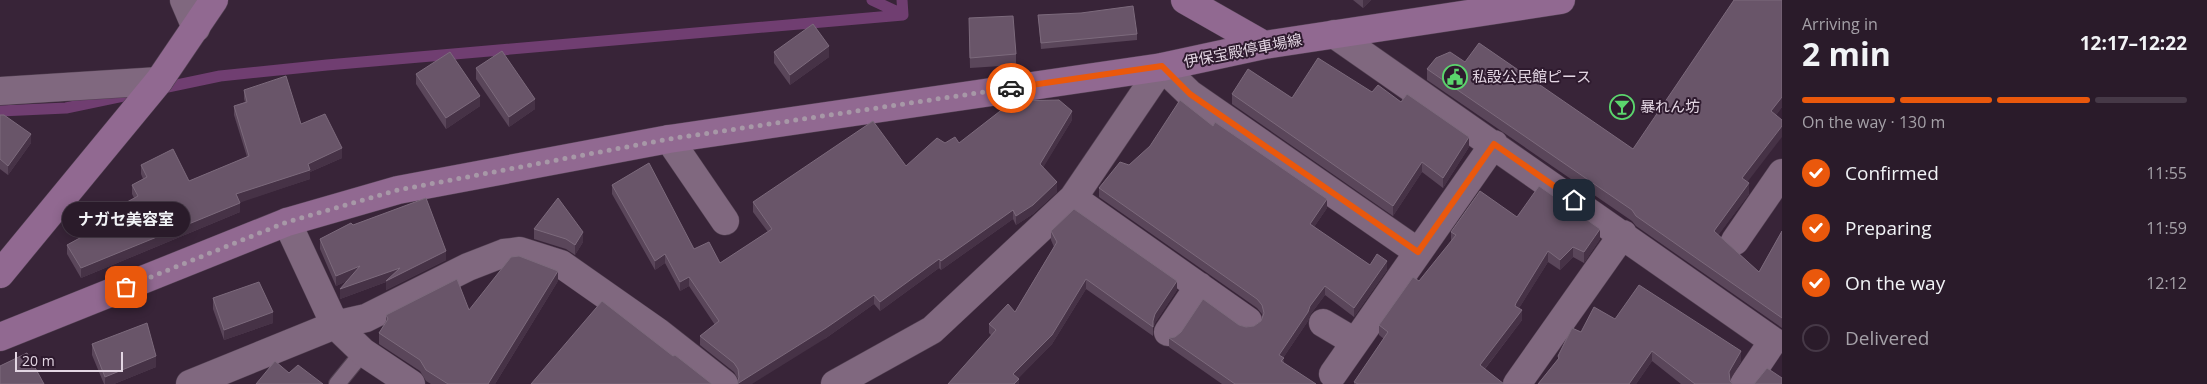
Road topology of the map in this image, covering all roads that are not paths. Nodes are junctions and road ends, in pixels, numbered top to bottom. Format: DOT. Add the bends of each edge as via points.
graph roads {
  1 [pos="184,0"];
  2 [pos="214,0"];
  3 [pos="1185,0"];
  4 [pos="1561,0"];
  5 [pos="196,28"];
  6 [pos="1334,34"];
  7 [pos="1264,45"];
  8 [pos="1162,66"];
  9 [pos="159,81"];
  10 [pos="0,91"];
  11 [pos="669,139"];
  12 [pos="1494,144"];
  13 [pos="1782,173"];
  14 [pos="1073,198"];
  15 [pos="725,221"];
  16 [pos="287,222"];
  17 [pos="1623,234"];
  18 [pos="1735,240"];
  19 [pos="1418,252"];
  20 [pos="0,274"];
  21 [pos="1199,286"];
  22 [pos="1248,321"];
  23 [pos="1323,323"];
  24 [pos="335,325"];
  25 [pos="1168,332"];
  26 [pos="0,337"];
  27 [pos="1355,342"];
  28 [pos="364,352"];
  29 [pos="1334,374"];
  30 [pos="190,384"];
  31 [pos="337,384"];
  32 [pos="411,384"];
  33 [pos="724,384"];
  34 [pos="835,384"];
  35 [pos="1517,384"];
  36 [pos="1744,384"];
  1 -- 5 [label="street"];
  2 -- 5 [label="main road"];
  3 -- 7 [label="main road"];
  4 -- 6 [label="main road, 伊保宝殿停車場線"];
  5 -- 9 [label="main road"];
  6 -- 7 [label="main road, 伊保宝殿停車場線"];
  6 -- 12 [label="street"];
  7 -- 8 [label="main road, 伊保宝殿停車場線"];
  8 -- 11 [label="main road, 伊保宝殿停車場線"];
  8 -- 14 [label="street"];
  8 -- 19 [label="street" via="1190,94"];
  9 -- 10 [label="street"];
  9 -- 20 [label="main road"];
  11 -- 15 [label="street"];
  11 -- 16 [label="main road, 伊保宝殿停車場線" via="398,190"];
  12 -- 17 [label="street"];
  12 -- 19 [label="street"];
  13 -- 18 [label="street"];
  14 -- 21 [label="street"];
  14 -- 34 [label="street" via="932,330"];
  16 -- 24 [label="street"];
  16 -- 26 [label="main road, 伊保宝殿停車場線"];
  17 -- 35 [label="street"];
  17 -- 36 [label="street" via="1773,341"];
  19 -- 27 [label="street"];
  21 -- 22 [label="street"];
  21 -- 25 [label="street"];
  23 -- 27 [label="street"];
  24 -- 28 [label="street"];
  24 -- 30 [label="street"];
  24 -- 33 [label="street" via="366,318 468,267 504,253 520,251 561,264 658,332"];
  27 -- 29 [label="street"];
  28 -- 31 [label="lane"];
  28 -- 32 [label="street"];
}
